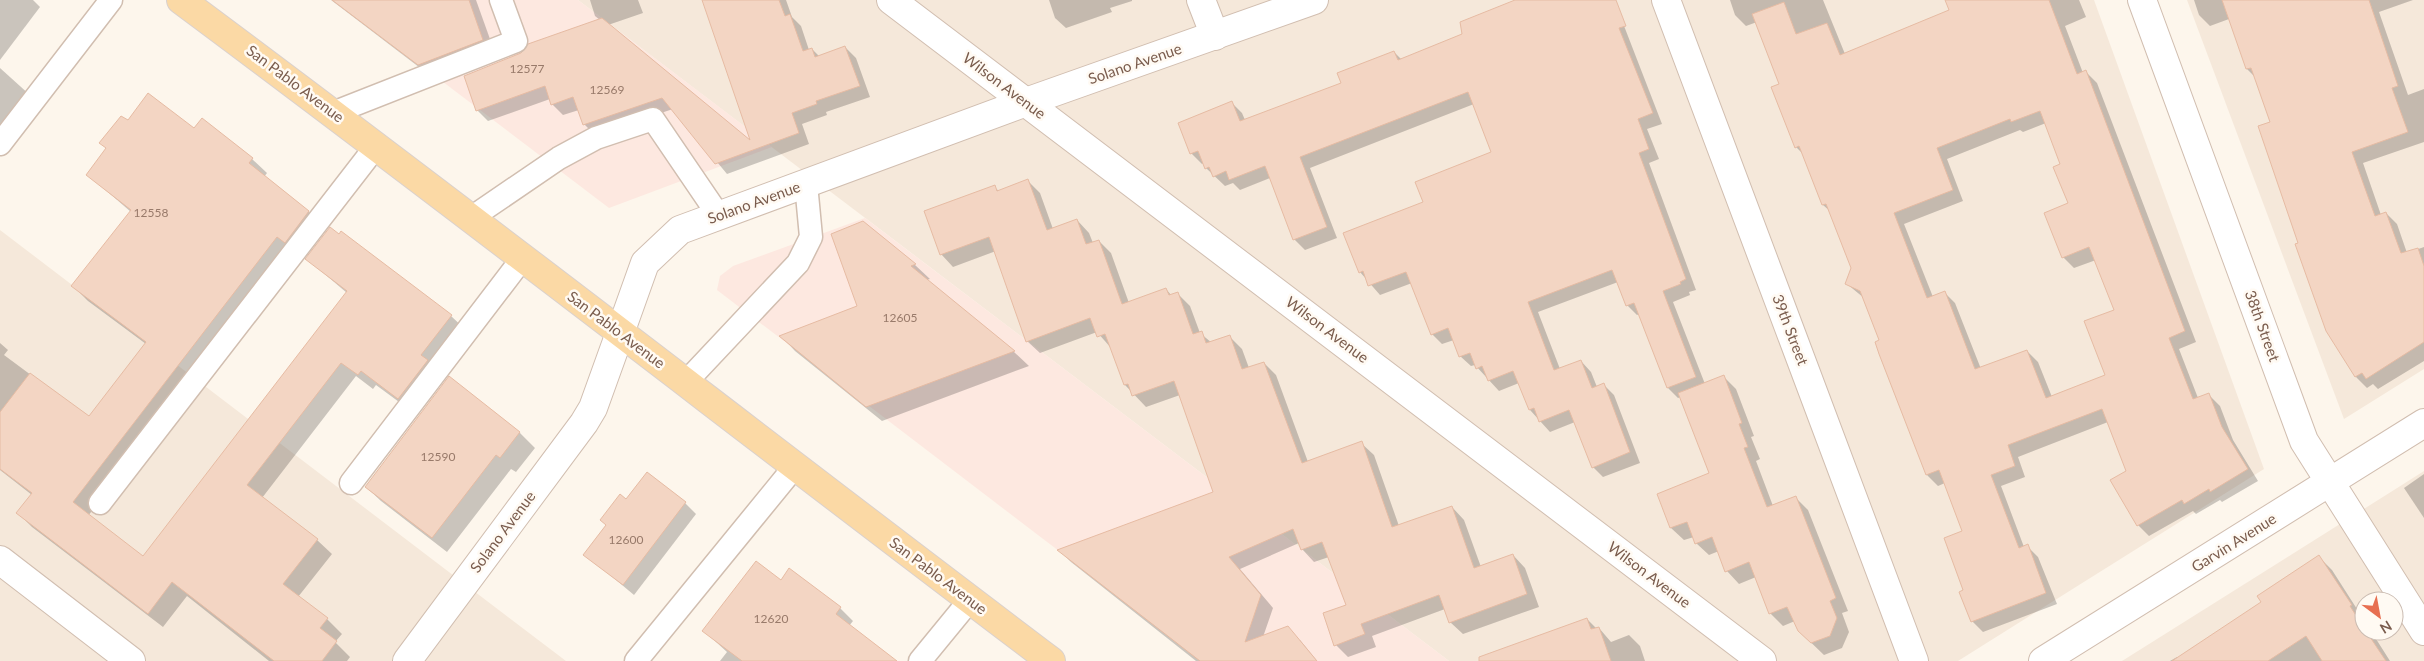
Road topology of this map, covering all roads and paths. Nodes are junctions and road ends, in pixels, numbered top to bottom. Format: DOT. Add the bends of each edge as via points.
graph roads {
  1 [pos="111,0"];
  2 [pos="181,0"];
  3 [pos="501,0"];
  4 [pos="891,0"];
  5 [pos="1201,0"];
  6 [pos="1314,0"];
  7 [pos="1666,0"];
  8 [pos="2142,0"];
  9 [pos="1215,36"];
  10 [pos="1026,102"];
  11 [pos="333,113"];
  12 [pos="0,144"];
  13 [pos="377,145"];
  14 [pos="806,184"];
  15 [pos="719,216"];
  16 [pos="471,218"];
  17 [pos="522,259"];
  18 [pos="620,333"];
  19 [pos="686,382"];
  20 [pos="2424,423"];
  21 [pos="796,465"];
  22 [pos="351,482"];
  23 [pos="2330,483"];
  24 [pos="100,503"];
  25 [pos="0,560"];
  26 [pos="970,600"];
  27 [pos="2424,631"];
  28 [pos="132,661"];
  29 [pos="407,661"];
  30 [pos="636,661"];
  31 [pos="920,661"];
  32 [pos="1051,661"];
  33 [pos="1762,661"];
  34 [pos="1914,661"];
  35 [pos="2043,661"];
  1 -- 12 [label="lane"];
  2 -- 11 [label="main road, San Pablo Avenue"];
  3 -- 11 [label="lane" via="516,40"];
  4 -- 10 [label="street, Wilson Avenue"];
  5 -- 9 [label="street"];
  6 -- 9 [label="street, Solano Avenue"];
  7 -- 34 [label="street, 39th Street"];
  8 -- 23 [label="street, 38th Street" via="2304,441"];
  9 -- 10 [label="street, Solano Avenue"];
  10 -- 14 [label="street, Solano Avenue"];
  10 -- 33 [label="street, Wilson Avenue"];
  11 -- 13 [label="main road, San Pablo Avenue"];
  13 -- 16 [label="main road, San Pablo Avenue"];
  13 -- 24 [label="lane"];
  14 -- 15 [label="street, Solano Avenue"];
  14 -- 19 [label="lane" via="811,237 798,263"];
  15 -- 16 [label="lane" via="653,119 596,138"];
  15 -- 18 [label="street, Solano Avenue" via="680,230 644,263"];
  16 -- 17 [label="main road, San Pablo Avenue"];
  17 -- 18 [label="main road, San Pablo Avenue"];
  17 -- 22 [label="lane"];
  18 -- 19 [label="main road, San Pablo Avenue"];
  18 -- 29 [label="street, Solano Avenue" via="584,424"];
  19 -- 21 [label="main road, San Pablo Avenue"];
  20 -- 23 [label="street, Garvin Avenue"];
  21 -- 26 [label="main road, San Pablo Avenue"];
  21 -- 30 [label="lane"];
  23 -- 27 [label="street, 38th Street"];
  23 -- 35 [label="street, Garvin Avenue"];
  25 -- 28 [label="street"];
  26 -- 31 [label="lane"];
  26 -- 32 [label="main road, San Pablo Avenue"];
}
